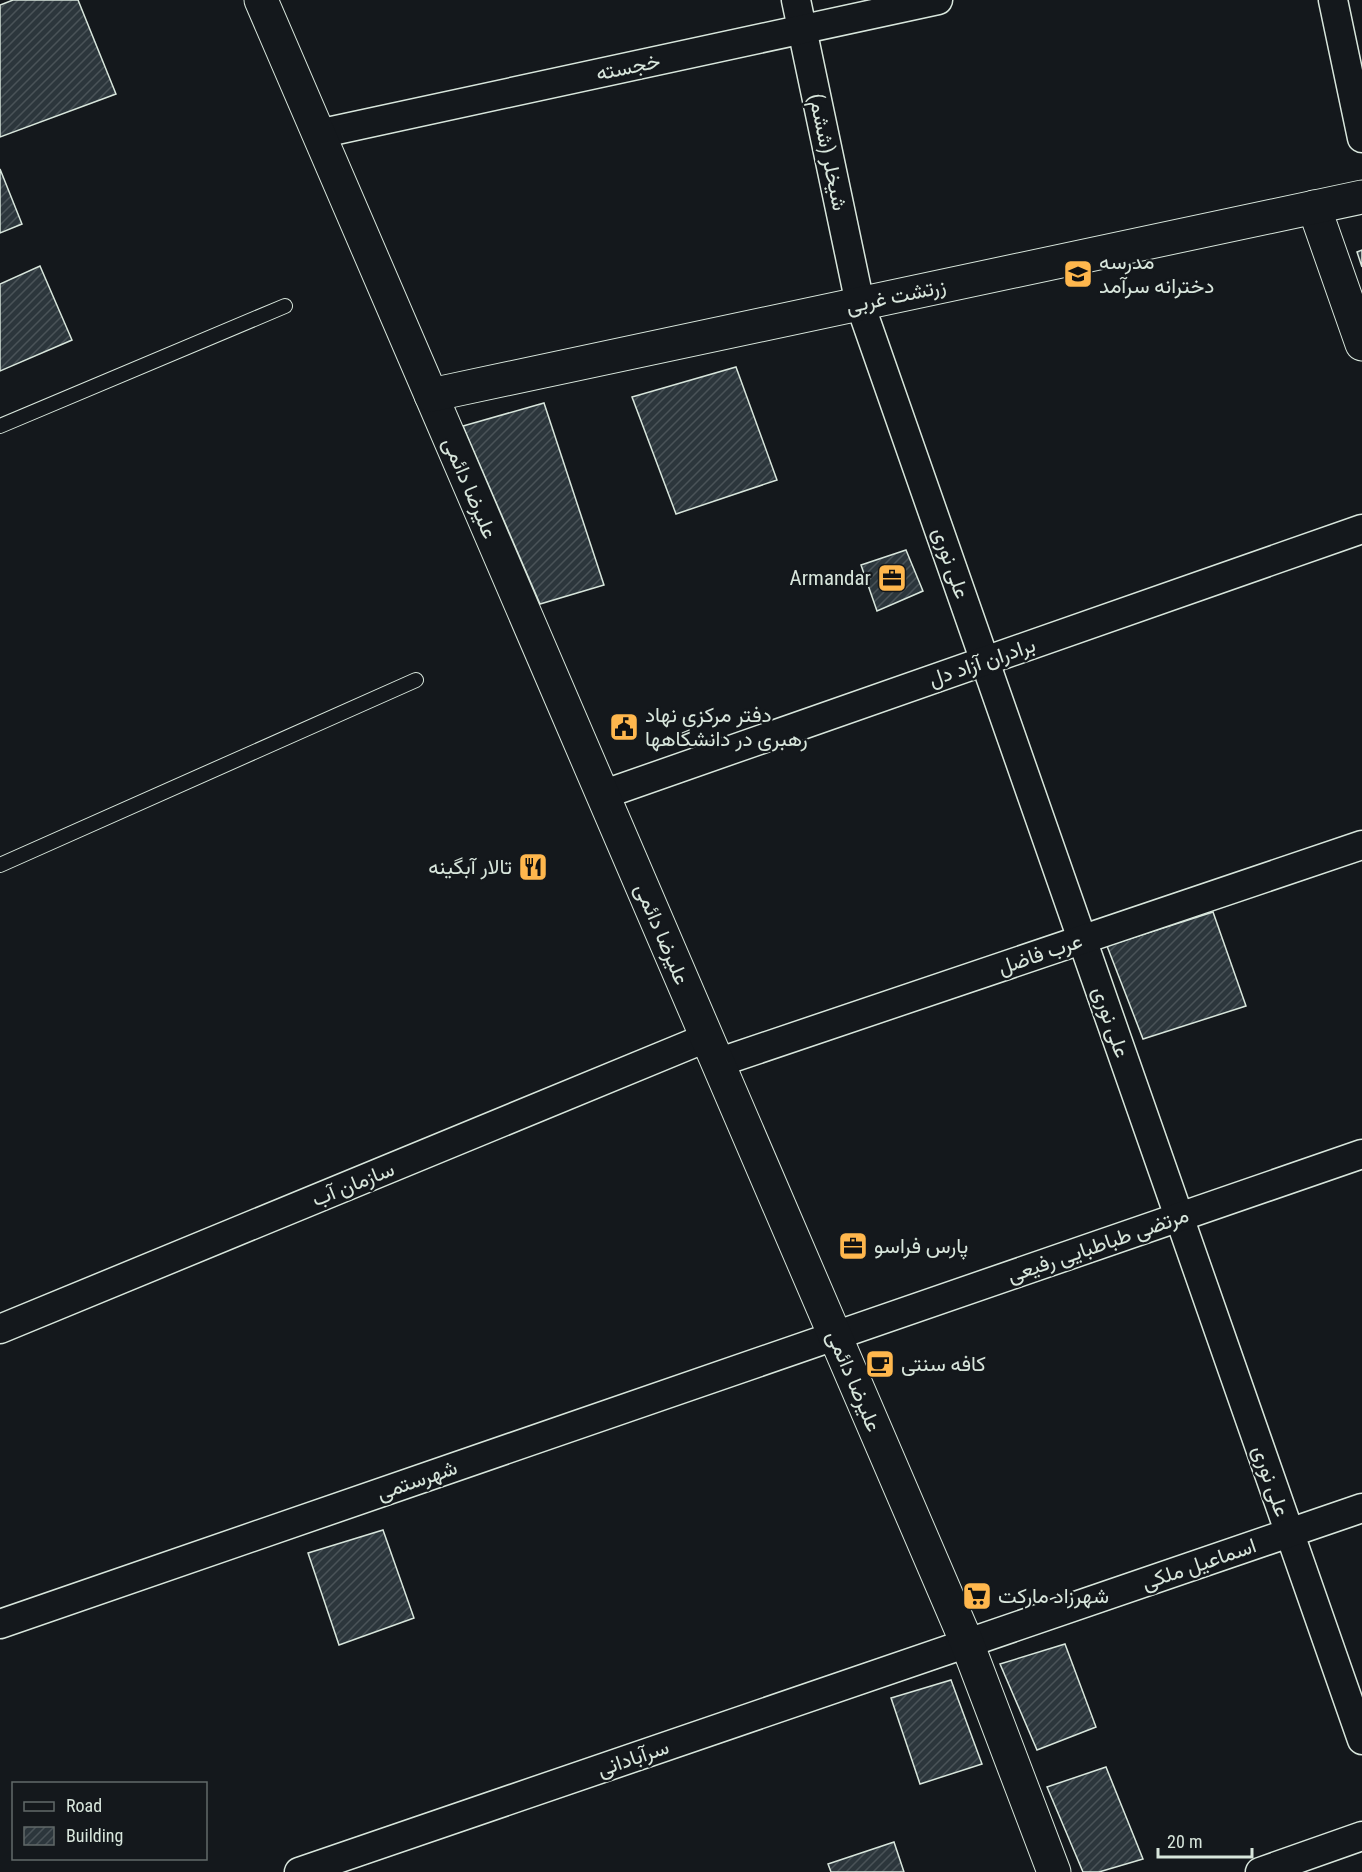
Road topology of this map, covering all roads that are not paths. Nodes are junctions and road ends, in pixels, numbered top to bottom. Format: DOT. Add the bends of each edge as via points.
graph roads {
  1 [pos="261,0"];
  2 [pos="796,0"];
  3 [pos="938,0"];
  4 [pos="1333,0"];
  5 [pos="803,29"];
  6 [pos="318,134"];
  7 [pos="1362,138"];
  8 [pos="1362,197"];
  9 [pos="1314,207"];
  10 [pos="860,304"];
  11 [pos="285,306"];
  12 [pos="1362,344"];
  13 [pos="431,395"];
  14 [pos="0,426"];
  15 [pos="1362,529"];
  16 [pos="986,661"];
  17 [pos="416,680"];
  18 [pos="602,795"];
  19 [pos="1362,845"];
  20 [pos="0,865"];
  21 [pos="1083,939"];
  22 [pos="712,1050"];
  23 [pos="1362,1154"];
  24 [pos="1180,1217"];
  25 [pos="0,1329"];
  26 [pos="835,1336"];
  27 [pos="1362,1508"];
  28 [pos="1290,1533"];
  29 [pos="0,1624"];
  30 [pos="967,1643"];
  31 [pos="1362,1740"];
  32 [pos="1362,1836"];
  33 [pos="299,1872"];
  34 [pos="1054,1872"];
  35 [pos="1260,1872"];
  1 -- 6 [label="street, علیرضا دائمی"];
  2 -- 5 [label="street, شیخلر (ششم)"];
  3 -- 5 [label="street, خجسته"];
  4 -- 7 [label="street"];
  5 -- 6 [label="street, خجسته"];
  5 -- 10 [label="street, شیخلر (ششم)"];
  6 -- 13 [label="street, علیرضا دائمی"];
  8 -- 9 [label="street, زرتشت غربی"];
  9 -- 10 [label="street, زرتشت غربی"];
  9 -- 12 [label="street"];
  10 -- 13 [label="street, زرتشت غربی"];
  10 -- 16 [label="street, علی نوری"];
  11 -- 14 [label="lane"];
  13 -- 18 [label="street, علیرضا دائمی"];
  15 -- 16 [label="street, برادران آزاد دل"];
  16 -- 18 [label="street, برادران آزاد دل"];
  16 -- 21 [label="street, علی نوری"];
  17 -- 20 [label="lane"];
  18 -- 22 [label="street, علیرضا دائمی"];
  19 -- 21 [label="street, عرب فاضل"];
  21 -- 22 [label="street, عرب فاضل"];
  21 -- 24 [label="street, علی نوری"];
  22 -- 25 [label="street, سازمان آب"];
  22 -- 26 [label="street, علیرضا دائمی"];
  23 -- 24 [label="street, مرتضی طباطبایی رفیعی"];
  24 -- 26 [label="street, مرتضی طباطبایی رفیعی"];
  24 -- 28 [label="street, علی نوری"];
  26 -- 29 [label="street, شهرستمی"];
  26 -- 30 [label="street, علیرضا دائمی"];
  27 -- 28 [label="street, اسماعیل ملکی"];
  28 -- 30 [label="street, اسماعیل ملکی"];
  28 -- 31 [label="street, علی نوری"];
  30 -- 33 [label="street, سرآبادانی"];
  30 -- 34 [label="street, علیرضا دائمی"];
  32 -- 35 [label="street"];
}
